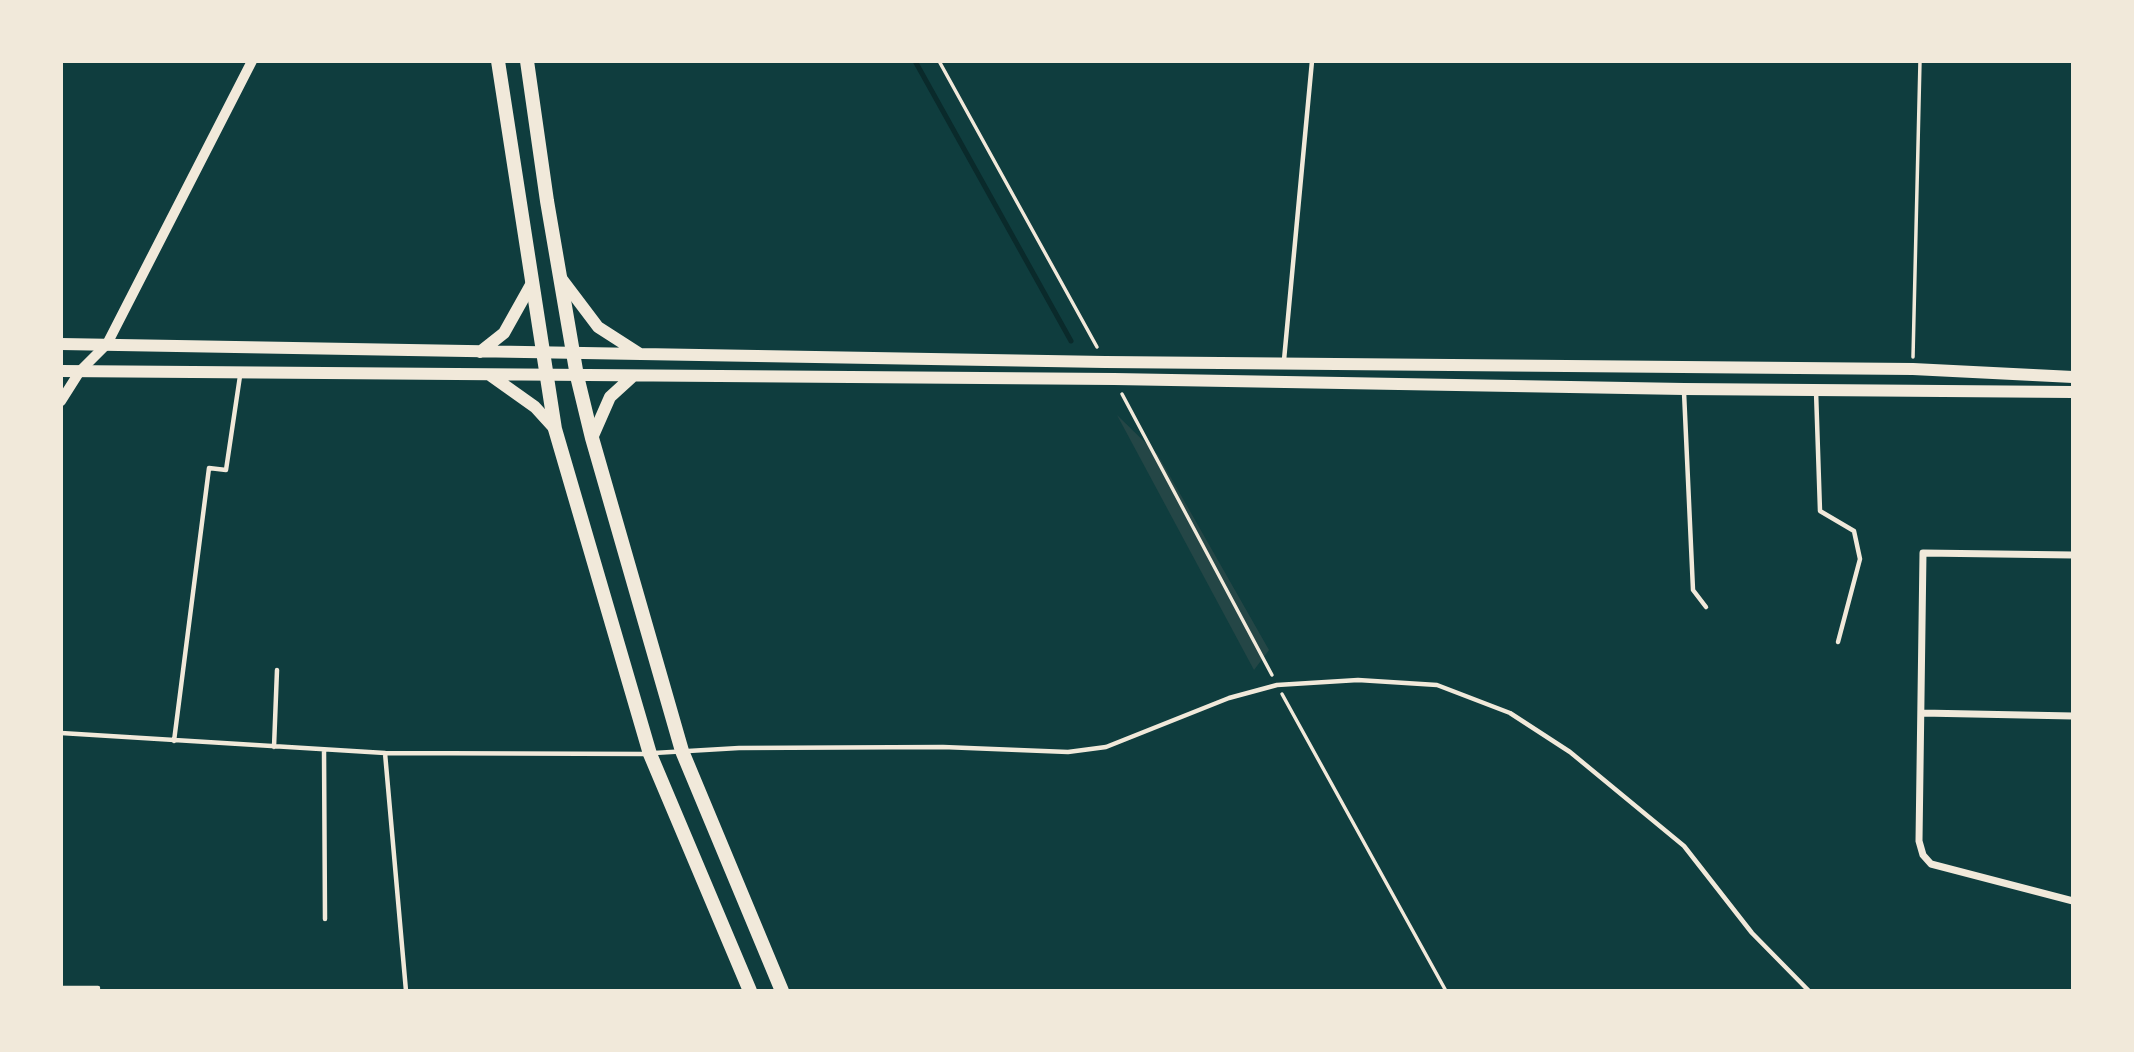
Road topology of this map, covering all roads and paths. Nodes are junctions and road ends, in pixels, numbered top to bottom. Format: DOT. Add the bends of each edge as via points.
graph roads {
  1 [pos="252,61"];
  2 [pos="498,61"];
  3 [pos="527,61"];
  4 [pos="939,61"];
  5 [pos="1312,61"];
  6 [pos="1920,61"];
  7 [pos="560,277"];
  8 [pos="532,283"];
  9 [pos="61,344"];
  10 [pos="107,344"];
  11 [pos="480,352"];
  12 [pos="544,352"];
  13 [pos="574,354"];
  14 [pos="640,354"];
  15 [pos="1105,362"];
  16 [pos="1284,363"];
  17 [pos="1913,369"];
  18 [pos="61,371"];
  19 [pos="80,371"];
  20 [pos="240,373"];
  21 [pos="489,375"];
  22 [pos="546,376"];
  23 [pos="577,376"];
  24 [pos="633,376"];
  25 [pos="2073,377"];
  26 [pos="1114,379"];
  27 [pos="1684,390"];
  28 [pos="1816,390"];
  29 [pos="2073,392"];
  30 [pos="61,401"];
  31 [pos="555,429"];
  32 [pos="592,438"];
  33 [pos="2073,555"];
  34 [pos="1706,607"];
  35 [pos="1838,642"];
  36 [pos="277,670"];
  37 [pos="1277,685"];
  38 [pos="1922,713"];
  39 [pos="2073,716"];
  40 [pos="61,733"];
  41 [pos="174,741"];
  42 [pos="274,747"];
  43 [pos="324,750"];
  44 [pos="682,751"];
  45 [pos="386,753"];
  46 [pos="650,754"];
  47 [pos="2073,901"];
  48 [pos="325,919"];
  49 [pos="61,988"];
  50 [pos="98,988"];
  51 [pos="407,991"];
  52 [pos="750,991"];
  53 [pos="782,991"];
  54 [pos="1446,991"];
  55 [pos="1809,991"];
  1 -- 10 [label="street"];
  2 -- 8 [label="main road"];
  3 -- 7 [label="main road"];
  4 -- 15 [label="path"];
  5 -- 16 [label="lane"];
  6 -- 17 [label="path"];
  7 -- 13 [label="main road"];
  7 -- 14 [label="main road" via="598,327"];
  8 -- 11 [label="main road" via="504,333"];
  8 -- 12 [label="main road"];
  9 -- 10 [label="main road"];
  10 -- 11 [label="main road"];
  10 -- 19 [label="street"];
  11 -- 12 [label="main road"];
  12 -- 13 [label="main road"];
  12 -- 22 [label="main road"];
  13 -- 14 [label="main road"];
  13 -- 23 [label="main road"];
  14 -- 15 [label="main road"];
  15 -- 16 [label="main road"];
  16 -- 17 [label="main road"];
  17 -- 25 [label="main road"];
  18 -- 19 [label="main road"];
  19 -- 20 [label="main road"];
  19 -- 30 [label="street"];
  20 -- 21 [label="main road"];
  20 -- 41 [label="lane" via="226,470 209,468"];
  21 -- 22 [label="main road"];
  21 -- 31 [label="main road" via="535,407"];
  22 -- 23 [label="main road"];
  22 -- 31 [label="main road"];
  23 -- 24 [label="main road"];
  23 -- 32 [label="main road"];
  24 -- 26 [label="main road"];
  24 -- 32 [label="main road" via="610,397"];
  26 -- 27 [label="main road"];
  26 -- 37 [label="path"];
  27 -- 28 [label="main road"];
  27 -- 34 [label="lane" via="1693,590"];
  28 -- 29 [label="main road"];
  28 -- 35 [label="lane" via="1820,511 1854,531 1860,559"];
  31 -- 46 [label="main road"];
  32 -- 44 [label="main road"];
  33 -- 38 [label="street" via="1923,554"];
  36 -- 42 [label="lane"];
  37 -- 44 [label="lane" via="1229,698 1105,747 1068,752 943,747"];
  37 -- 54 [label="path"];
  37 -- 55 [label="lane" via="1358,680 1437,685 1510,713 1570,752 1684,846 1752,933"];
  38 -- 39 [label="street"];
  38 -- 47 [label="street" via="1919,841 1923,855 1931,864"];
  40 -- 41 [label="lane"];
  41 -- 42 [label="lane"];
  42 -- 43 [label="lane"];
  43 -- 45 [label="lane"];
  43 -- 48 [label="lane"];
  44 -- 46 [label="lane"];
  44 -- 53 [label="main road"];
  45 -- 46 [label="lane"];
  45 -- 51 [label="lane"];
  46 -- 52 [label="main road"];
  49 -- 50 [label="lane"];
}
